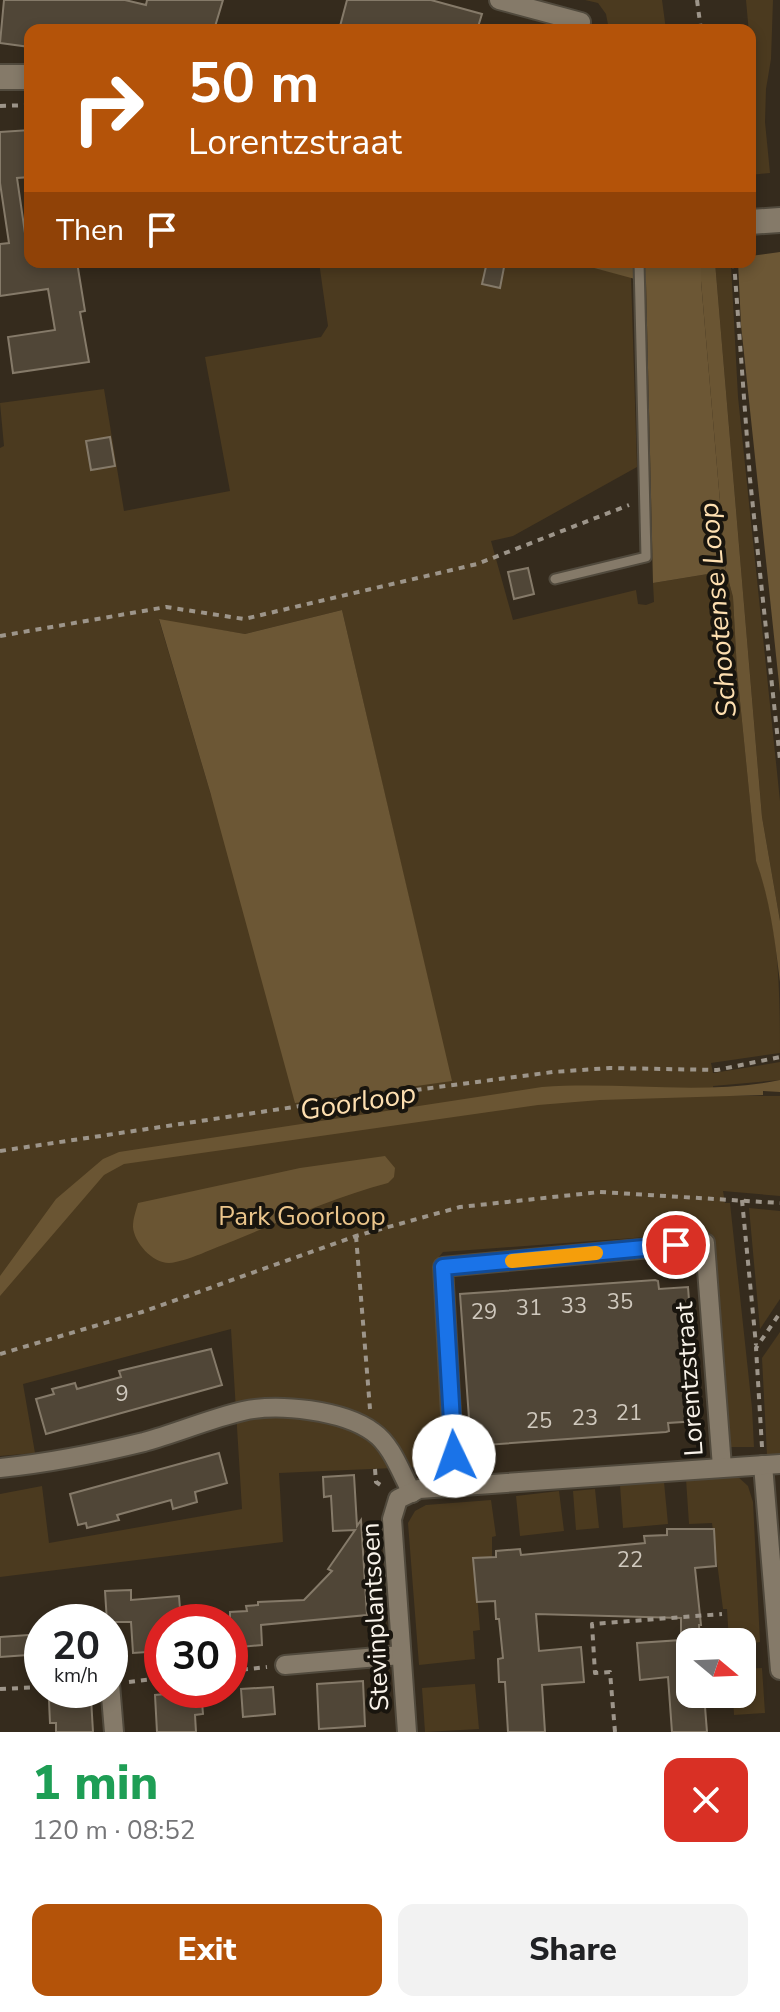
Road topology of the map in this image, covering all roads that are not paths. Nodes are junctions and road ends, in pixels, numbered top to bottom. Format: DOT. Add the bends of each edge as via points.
graph roads {
  1 [pos="499,0"];
  2 [pos="581,22"];
  3 [pos="0,77"];
  4 [pos="24,77"];
  5 [pos="780,220"];
  6 [pos="756,222"];
  7 [pos="639,268"];
  8 [pos="555,579"];
  9 [pos="772,1464"];
  10 [pos="722,1467"];
  11 [pos="0,1468"];
  12 [pos="455,1488"];
  13 [pos="405,1496"];
  14 [pos="401,1655"];
  15 [pos="285,1665"];
  16 [pos="780,1670"];
  17 [pos="112,1708"];
  18 [pos="114,1732"];
  19 [pos="407,1732"];
  1 -- 2 [label="street"];
  3 -- 4 [label="street"];
  5 -- 6 [label="street"];
  7 -- 8 [label="lane" via="646,557"];
  9 -- 10 [label="street, Lorentzstraat"];
  9 -- 16 [label="street"];
  10 -- 12 [label="street, Lorentzstraat"];
  10 -- 12 [label="street, Lorentzstraat" via="705,1243 443,1267"];
  11 -- 13 [label="street" via="64,1461 246,1410 294,1409 354,1421 372,1431 393,1457"];
  12 -- 13 [label="street, Lorentzstraat" via="419,1489"];
  13 -- 14 [label="street, Stevinplantsoen" via="392,1519"];
  14 -- 15 [label="street"];
  14 -- 19 [label="street, Stevinplantsoen"];
  17 -- 18 [label="street"];
}
